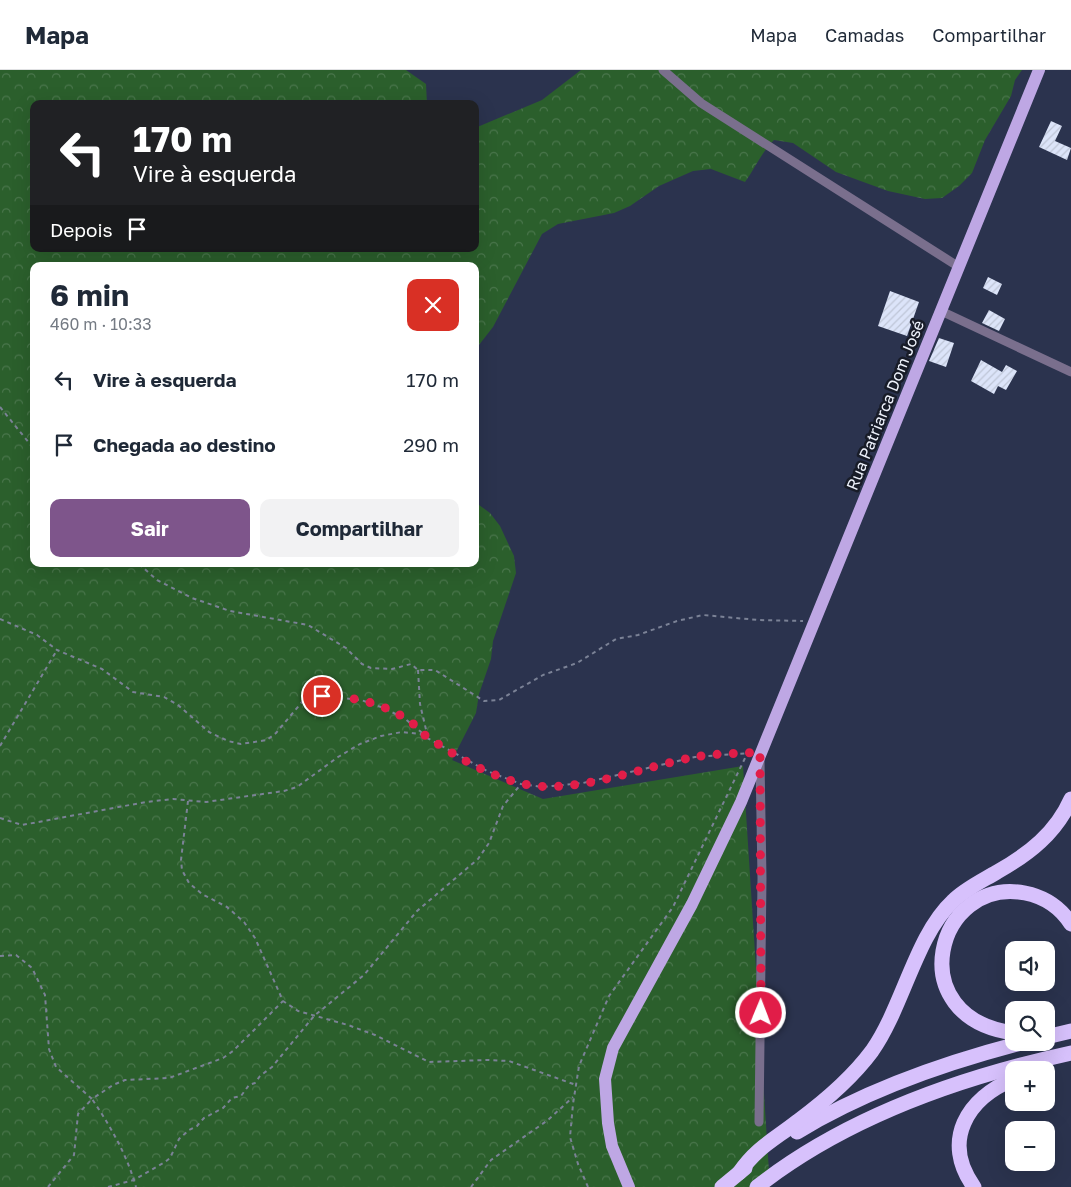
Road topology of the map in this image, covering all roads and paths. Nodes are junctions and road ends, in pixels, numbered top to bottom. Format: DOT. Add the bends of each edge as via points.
graph roads {
  1 [pos="663,70"];
  2 [pos="1039,70"];
  3 [pos="959,267"];
  4 [pos="941,311"];
  5 [pos="1071,372"];
  6 [pos="0,407"];
  7 [pos="30,444"];
  8 [pos="142,567"];
  9 [pos="0,620"];
  10 [pos="812,623"];
  11 [pos="57,650"];
  12 [pos="418,670"];
  13 [pos="428,738"];
  14 [pos="0,746"];
  15 [pos="754,753"];
  16 [pos="521,784"];
  17 [pos="1071,799"];
  18 [pos="188,801"];
  19 [pos="0,818"];
  20 [pos="1071,924"];
  21 [pos="0,956"];
  22 [pos="283,1001"];
  23 [pos="314,1016"];
  24 [pos="1055,1031"];
  25 [pos="1071,1031"];
  26 [pos="1005,1032"];
  27 [pos="1055,1035"];
  28 [pos="1005,1048"];
  29 [pos="1065,1054"];
  30 [pos="1052,1061"];
  31 [pos="1005,1084"];
  32 [pos="576,1085"];
  33 [pos="574,1096"];
  34 [pos="92,1100"];
  35 [pos="759,1122"];
  36 [pos="739,1173"];
  37 [pos="134,1180"];
  38 [pos="48,1187"];
  39 [pos="108,1187"];
  40 [pos="136,1187"];
  41 [pos="471,1187"];
  42 [pos="588,1187"];
  43 [pos="629,1187"];
  44 [pos="722,1187"];
  45 [pos="756,1187"];
  46 [pos="974,1187"];
  1 -- 3 [label="street" via="701,103"];
  2 -- 3 [label="main road, Rua Patriarca Dom José"];
  3 -- 4 [label="main road, Rua Patriarca Dom José"];
  4 -- 5 [label="street"];
  4 -- 10 [label="main road, Rua Patriarca Dom José"];
  6 -- 7 [label="path"];
  8 -- 12 [label="path" via="156,580 192,598 230,611 308,625 371,668 392,669 411,664"];
  9 -- 11 [label="path" via="36,635"];
  10 -- 12 [label="path" via="703,615 686,619 616,639 499,700 484,701 435,670"];
  10 -- 15 [label="main road, Rua Patriarca Dom José"];
  11 -- 13 [label="path" via="102,669 133,692 164,697 209,732 241,744 267,740 302,702 322,696 338,696 381,707 404,718"];
  11 -- 14 [label="path"];
  12 -- 13 [label="path" via="420,704"];
  13 -- 16 [label="path" via="468,762"];
  13 -- 18 [label="path" via="402,732 367,741 338,757 297,787 284,791 228,801"];
  15 -- 16 [label="path" via="695,757 561,786"];
  15 -- 32 [label="path" via="673,907 609,996 579,1066"];
  15 -- 35 [label="street" via="762,898"];
  15 -- 43 [label="main road, Rua Patriarca Dom José" via="716,859 613,1048 605,1079 608,1123 612,1146"];
  16 -- 23 [label="path" via="503,806 489,843 478,859 417,911 364,975"];
  17 -- 36 [label="highway" via="1057,825 1036,846 966,891 943,911 926,939 894,1014 864,1061 822,1103 753,1153"];
  18 -- 19 [label="path" via="146,802 22,825"];
  18 -- 22 [label="path" via="182,870 189,883 244,922 255,938"];
  20 -- 26 [label="highway" via="1053,904 1036,895 1016,891 978,900 961,913 952,926 942,956 942,971 951,999 971,1020"];
  21 -- 34 [label="path" via="16,955 32,968 45,995 49,1049 56,1067"];
  22 -- 23 [label="path"];
  22 -- 34 [label="path" via="233,1052 223,1058 169,1078 125,1080"];
  23 -- 32 [label="path" via="375,1035 429,1062 509,1061"];
  23 -- 37 [label="path" via="289,1049 256,1083 189,1130 179,1139 166,1162"];
  24 -- 25 [label="highway"];
  25 -- 27 [label="highway"];
  28 -- 36 [label="highway" via="943,1067 832,1112 790,1136"];
  29 -- 30 [label="highway"];
  29 -- 45 [label="highway" via="954,1086 903,1105 829,1141"];
  31 -- 46 [label="highway" via="983,1096 966,1117 960,1144 961,1157"];
  32 -- 33 [label="path"];
  33 -- 41 [label="path" via="548,1120 491,1160"];
  33 -- 42 [label="path" via="570,1137"];
  34 -- 37 [label="path" via="109,1124"];
  34 -- 38 [label="path" via="78,1114 74,1155"];
  36 -- 44 [label="highway"];
  37 -- 39 [label="path"];
  37 -- 40 [label="path"];
}
